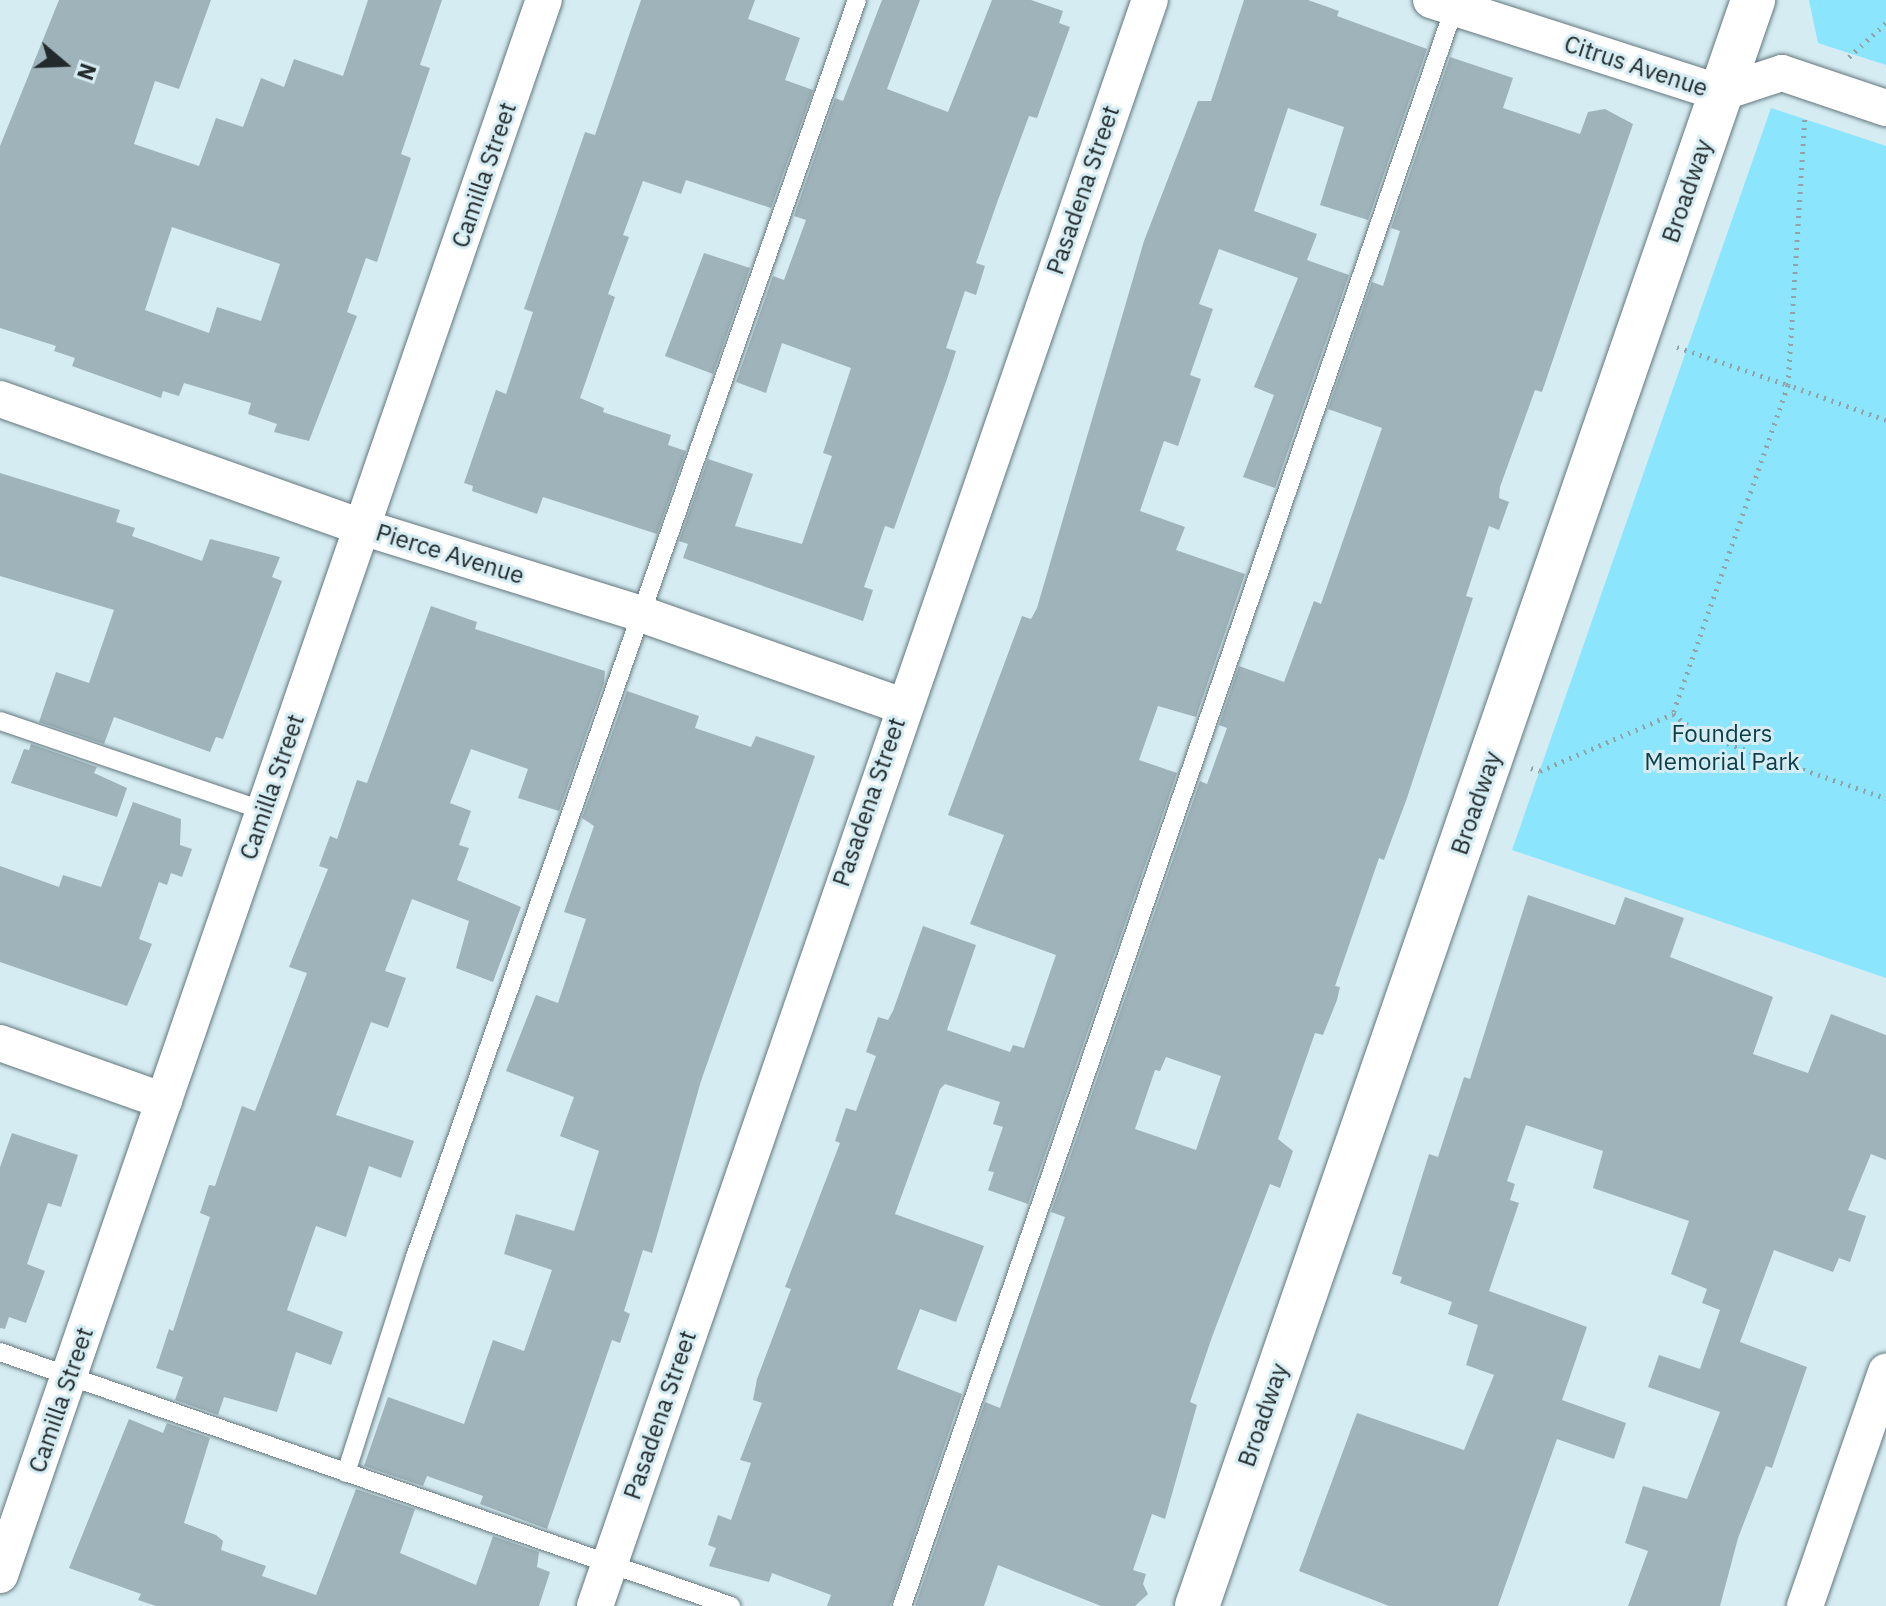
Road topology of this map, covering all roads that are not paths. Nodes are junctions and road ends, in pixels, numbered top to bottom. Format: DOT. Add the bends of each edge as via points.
graph roads {
  1 [pos="544,0"];
  2 [pos="857,0"];
  3 [pos="1150,0"];
  4 [pos="1753,0"];
  5 [pos="1442,4"];
  6 [pos="1721,93"];
  7 [pos="1886,108"];
  8 [pos="0,399"];
  9 [pos="362,527"];
  10 [pos="641,614"];
  11 [pos="902,706"];
  12 [pos="0,721"];
  13 [pos="264,811"];
  14 [pos="0,1043"];
  15 [pos="164,1101"];
  16 [pos="0,1352"];
  17 [pos="1886,1372"];
  18 [pos="69,1376"];
  19 [pos="346,1473"];
  20 [pos="609,1564"];
  21 [pos="0,1575"];
  22 [pos="595,1606"];
  23 [pos="731,1606"];
  24 [pos="902,1606"];
  25 [pos="1197,1606"];
  26 [pos="1805,1606"];
  1 -- 9 [label="street, Camilla Street"];
  2 -- 10 [label="lane"];
  3 -- 11 [label="street, Pasadena Street"];
  4 -- 6 [label="street, Broadway"];
  5 -- 6 [label="street, Citrus Avenue"];
  5 -- 24 [label="lane"];
  6 -- 7 [label="street, Citrus Avenue" via="1782,73"];
  6 -- 25 [label="street, Broadway"];
  8 -- 9 [label="street, Pierce Avenue"];
  9 -- 10 [label="street, Pierce Avenue"];
  9 -- 13 [label="street, Camilla Street"];
  10 -- 11 [label="street, Pierce Avenue"];
  10 -- 19 [label="lane" via="415,1257"];
  11 -- 20 [label="street, Pasadena Street"];
  12 -- 13 [label="lane"];
  13 -- 15 [label="street, Camilla Street"];
  14 -- 15 [label="street"];
  15 -- 18 [label="street, Camilla Street"];
  16 -- 18 [label="lane"];
  17 -- 26 [label="street"];
  18 -- 19 [label="lane"];
  18 -- 21 [label="street, Camilla Street"];
  19 -- 20 [label="lane"];
  20 -- 22 [label="street, Pasadena Street"];
  20 -- 23 [label="lane"];
}
